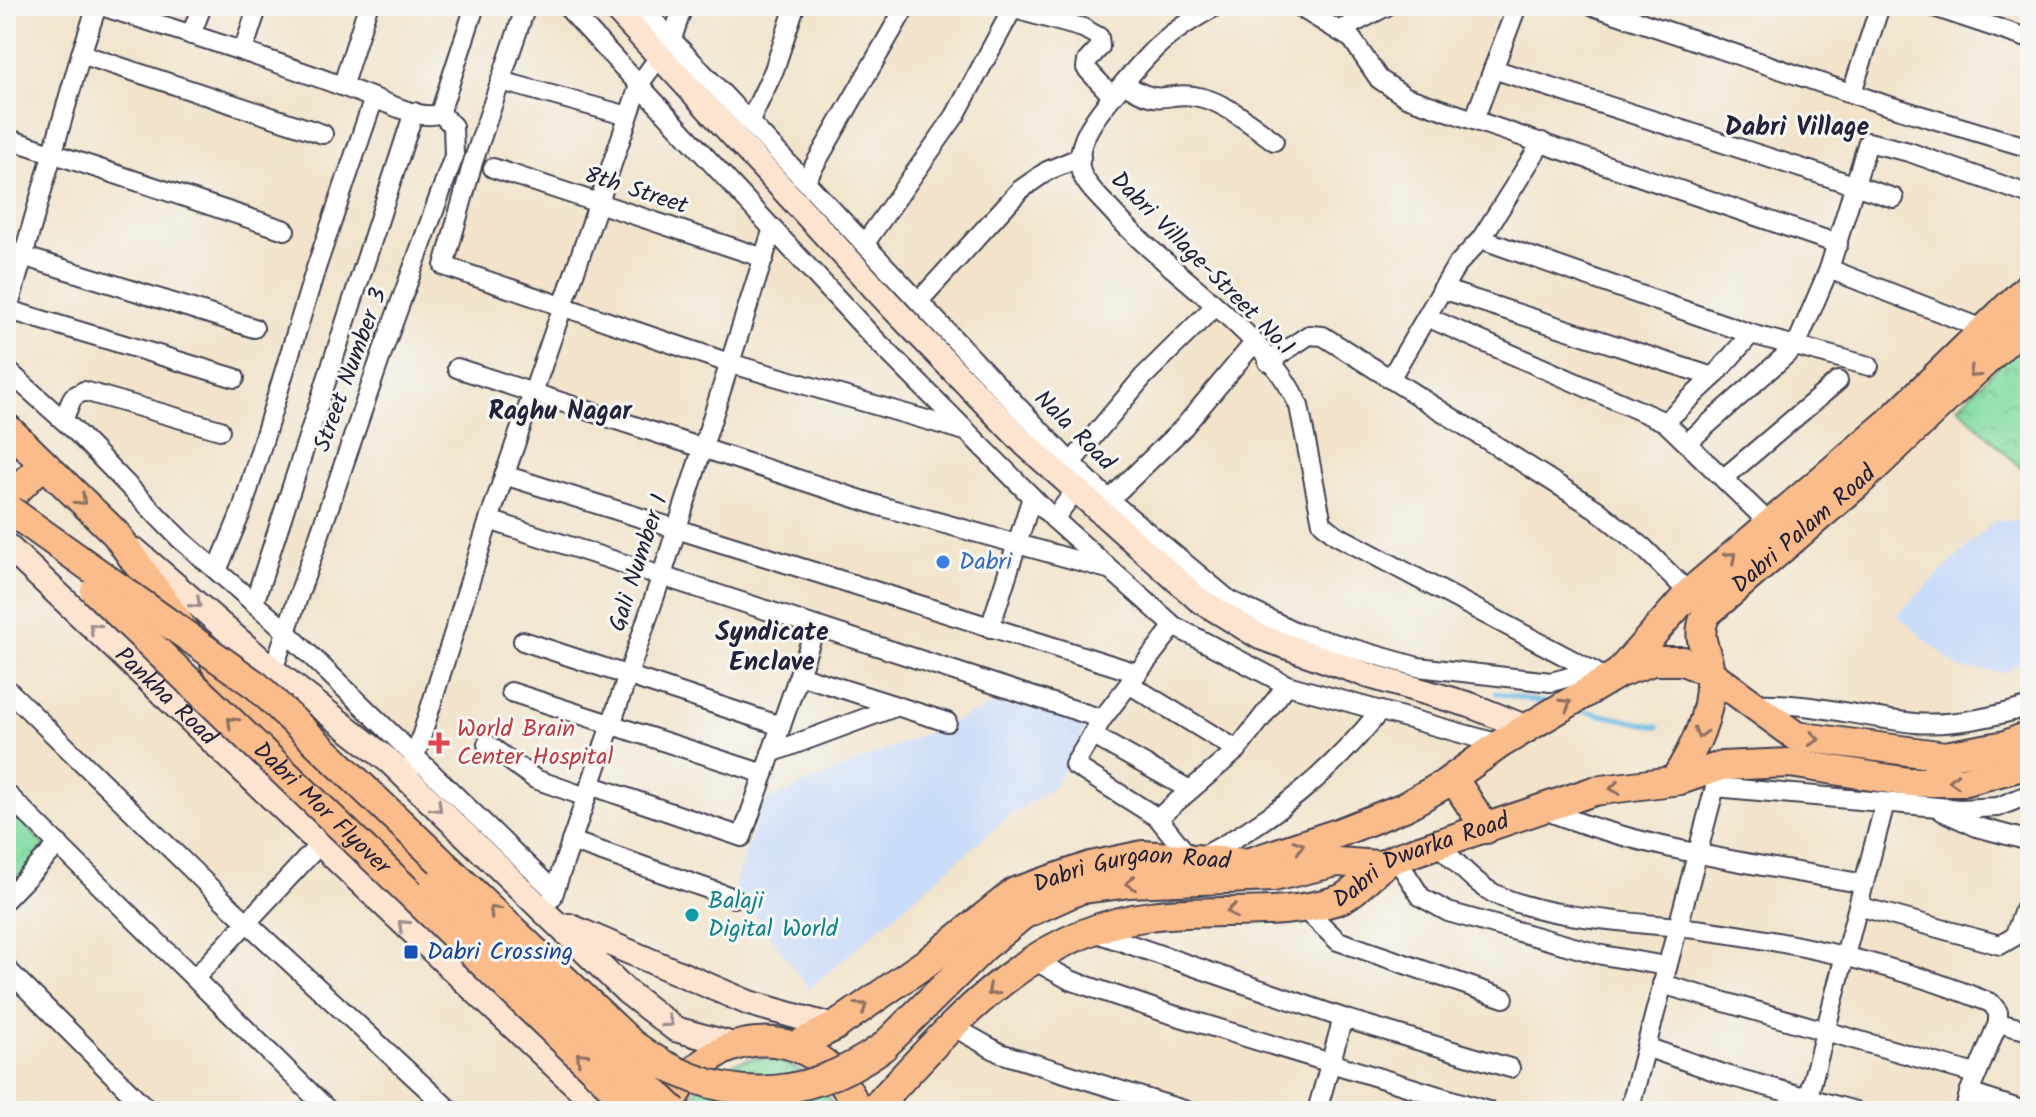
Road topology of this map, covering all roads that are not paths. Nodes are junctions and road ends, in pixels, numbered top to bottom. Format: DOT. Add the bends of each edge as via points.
graph roads {
  1 [pos="99,6"];
  2 [pos="202,6"];
  3 [pos="258,6"];
  4 [pos="368,6"];
  5 [pos="475,6"];
  6 [pos="526,6"];
  7 [pos="566,6"];
  8 [pos="613,6"];
  9 [pos="640,6"];
  10 [pos="683,6"];
  11 [pos="795,6"];
  12 [pos="906,6"];
  13 [pos="1216,6"];
  14 [pos="1298,6"];
  15 [pos="1387,6"];
  16 [pos="1517,6"];
  17 [pos="1593,6"];
  18 [pos="1880,6"];
  19 [pos="1931,6"];
  20 [pos="1010,7"];
  21 [pos="142,12"];
  22 [pos="1187,12"];
  23 [pos="1339,31"];
  24 [pos="191,35"];
  25 [pos="2030,39"];
  26 [pos="665,48"];
  27 [pos="243,51"];
  28 [pos="81,54"];
  29 [pos="1493,69"];
  30 [pos="501,81"];
  31 [pos="640,83"];
  32 [pos="343,84"];
  33 [pos="1118,89"];
  34 [pos="1852,92"];
  35 [pos="374,98"];
  36 [pos="414,112"];
  37 [pos="628,116"];
  38 [pos="447,119"];
  39 [pos="1474,120"];
  40 [pos="750,121"];
  41 [pos="323,134"];
  42 [pos="6,138"];
  43 [pos="1274,141"];
  44 [pos="1542,142"];
  45 [pos="2030,148"];
  46 [pos="53,154"];
  47 [pos="1081,157"];
  48 [pos="493,168"];
  49 [pos="806,180"];
  50 [pos="1856,186"];
  51 [pos="2030,195"];
  52 [pos="1894,198"];
  53 [pos="598,205"];
  54 [pos="773,228"];
  55 [pos="285,230"];
  56 [pos="1481,239"];
  57 [pos="865,243"];
  58 [pos="1838,244"];
  59 [pos="6,251"];
  60 [pos="25,257"];
  61 [pos="764,258"];
  62 [pos="1829,269"];
  63 [pos="1442,289"];
  64 [pos="919,301"];
  65 [pos="2028,301"];
  66 [pos="562,305"];
  67 [pos="1215,306"];
  68 [pos="7,313"];
  69 [pos="1427,317"];
  70 [pos="254,328"];
  71 [pos="1986,330"];
  72 [pos="1751,334"];
  73 [pos="1254,343"];
  74 [pos="1796,346"];
  75 [pos="1268,362"];
  76 [pos="729,363"];
  77 [pos="1869,366"];
  78 [pos="457,368"];
  79 [pos="6,369"];
  80 [pos="1713,377"];
  81 [pos="235,378"];
  82 [pos="1390,379"];
  83 [pos="1838,381"];
  84 [pos="532,390"];
  85 [pos="63,420"];
  86 [pos="1665,422"];
  87 [pos="6,427"];
  88 [pos="220,430"];
  89 [pos="968,431"];
  90 [pos="1687,443"];
  91 [pos="703,446"];
  92 [pos="1071,463"];
  93 [pos="46,466"];
  94 [pos="504,475"];
  95 [pos="1724,478"];
  96 [pos="1080,484"];
  97 [pos="1032,497"];
  98 [pos="1109,500"];
  99 [pos="7,508"];
  100 [pos="1054,519"];
  101 [pos="489,520"];
  102 [pos="1770,524"];
  103 [pos="676,530"];
  104 [pos="116,534"];
  105 [pos="1017,544"];
  106 [pos="6,545"];
  107 [pos="1110,570"];
  108 [pos="217,571"];
  109 [pos="662,575"];
  110 [pos="1689,593"];
  111 [pos="254,603"];
  112 [pos="816,626"];
  113 [pos="1174,626"];
  114 [pos="990,628"];
  115 [pos="285,631"];
  116 [pos="523,641"];
  117 [pos="273,670"];
  118 [pos="1710,673"];
  119 [pos="628,674"];
  120 [pos="799,675"];
  121 [pos="1604,677"];
  122 [pos="1133,679"];
  123 [pos="1287,685"];
  124 [pos="6,688"];
  125 [pos="511,692"];
  126 [pos="1747,704"];
  127 [pos="2030,706"];
  128 [pos="895,707"];
  129 [pos="1380,711"];
  130 [pos="947,722"];
  131 [pos="611,724"];
  132 [pos="1531,725"];
  133 [pos="781,726"];
  134 [pos="1097,727"];
  135 [pos="2030,735"];
  136 [pos="487,744"];
  137 [pos="1500,744"];
  138 [pos="1237,750"];
  139 [pos="771,753"];
  140 [pos="2030,764"];
  141 [pos="411,769"];
  142 [pos="764,774"];
  143 [pos="1718,776"];
  144 [pos="1453,778"];
  145 [pos="1674,781"];
  146 [pos="1190,790"];
  147 [pos="588,791"];
  148 [pos="6,793"];
  149 [pos="2030,794"];
  150 [pos="1885,803"];
  151 [pos="1542,809"];
  152 [pos="1937,809"];
  153 [pos="1158,818"];
  154 [pos="1486,829"];
  155 [pos="571,841"];
  156 [pos="2030,841"];
  157 [pos="59,844"];
  158 [pos="1438,845"];
  159 [pos="318,846"];
  160 [pos="1699,853"];
  161 [pos="1194,858"];
  162 [pos="1388,861"];
  163 [pos="1864,884"];
  164 [pos="734,898"];
  165 [pos="6,899"];
  166 [pos="2028,904"];
  167 [pos="1858,906"];
  168 [pos="551,907"];
  169 [pos="1305,909"];
  170 [pos="249,924"];
  171 [pos="1680,928"];
  172 [pos="1091,931"];
  173 [pos="573,938"];
  174 [pos="1843,955"];
  175 [pos="1032,959"];
  176 [pos="6,968"];
  177 [pos="1664,975"];
  178 [pos="195,978"];
  179 [pos="1504,998"];
  180 [pos="494,1010"];
  181 [pos="1343,1018"];
  182 [pos="1998,1023"];
  183 [pos="952,1026"];
  184 [pos="834,1027"];
  185 [pos="1823,1028"];
  186 [pos="2030,1031"];
  187 [pos="734,1045"];
  188 [pos="795,1046"];
  189 [pos="1646,1047"];
  190 [pos="1330,1062"];
  191 [pos="1510,1068"];
  192 [pos="1975,1074"];
  193 [pos="1799,1101"];
  194 [pos="1967,1102"];
  195 [pos="149,1111"];
  196 [pos="329,1111"];
  197 [pos="451,1111"];
  198 [pos="604,1111"];
  199 [pos="637,1111"];
  200 [pos="668,1111"];
  201 [pos="674,1111"];
  202 [pos="858,1111"];
  203 [pos="872,1111"];
  204 [pos="1187,1111"];
  205 [pos="1317,1111"];
  206 [pos="1488,1111"];
  207 [pos="1629,1111"];
  208 [pos="1855,1111"];
  209 [pos="2025,1111"];
  1 -- 21 [label="street"];
  1 -- 28 [label="street"];
  2 -- 24 [label="street"];
  3 -- 27 [label="street"];
  4 -- 32 [label="street"];
  5 -- 38 [label="street, Street Number 3"];
  6 -- 30 [label="street"];
  7 -- 31 [label="street"];
  8 -- 26 [label="main road"];
  9 -- 26 [label="street, Nala Road"];
  10 -- 26 [label="street"];
  11 -- 40 [label="street"];
  12 -- 49 [label="street"];
  13 -- 22 [label="street"];
  14 -- 23 [label="street"];
  15 -- 23 [label="street"];
  16 -- 29 [label="street"];
  17 -- 34 [label="street"];
  18 -- 34 [label="street"];
  19 -- 25 [label="street"];
  20 -- 33 [label="street" via="1099,37 1100,47 1086,68"];
  20 -- 57 [label="street" via="955,116"];
  21 -- 24 [label="street"];
  22 -- 33 [label="street"];
  23 -- 39 [label="street" via="1360,47 1379,79 1393,90"];
  24 -- 27 [label="street"];
  26 -- 31 [label="street"];
  26 -- 40 [label="street, Nala Road"];
  26 -- 96 [label="main road" via="896,311"];
  27 -- 32 [label="street"];
  28 -- 41 [label="street"];
  28 -- 46 [label="street"];
  29 -- 39 [label="street"];
  29 -- 50 [label="street"];
  30 -- 37 [label="street"];
  30 -- 66 [label="street" via="444,266"];
  31 -- 37 [label="street"];
  31 -- 54 [label="street"];
  32 -- 35 [label="street"];
  33 -- 43 [label="street" via="1150,98 1192,96 1213,102"];
  33 -- 47 [label="street" via="1092,124"];
  34 -- 45 [label="street"];
  35 -- 36 [label="street"];
  35 -- 108 [label="street" via="242,510"];
  36 -- 38 [label="street"];
  36 -- 111 [label="street"];
  37 -- 53 [label="street"];
  38 -- 115 [label="street, Street Number 3" via="456,145 451,166"];
  39 -- 44 [label="street"];
  40 -- 49 [label="street, Nala Road"];
  42 -- 46 [label="street"];
  44 -- 56 [label="street"];
  44 -- 58 [label="street"];
  46 -- 55 [label="street"];
  46 -- 60 [label="street"];
  47 -- 64 [label="street" via="1020,190"];
  47 -- 67 [label="street, Dabri Village-Street No.1" via="1085,181 1126,227"];
  48 -- 53 [label="street, 8th Street"];
  49 -- 57 [label="street, Nala Road"];
  50 -- 51 [label="street" via="1868,142"];
  50 -- 52 [label="street"];
  50 -- 58 [label="street"];
  53 -- 61 [label="street, 8th Street"];
  53 -- 66 [label="street"];
  54 -- 61 [label="street, Gali Number 1"];
  54 -- 89 [label="street"];
  56 -- 63 [label="street"];
  56 -- 72 [label="street"];
  57 -- 64 [label="street, Nala Road"];
  58 -- 62 [label="street"];
  59 -- 60 [label="street"];
  60 -- 68 [label="street"];
  60 -- 70 [label="street"];
  61 -- 76 [label="street, Gali Number 1"];
  62 -- 71 [label="street"];
  62 -- 74 [label="street"];
  63 -- 69 [label="street"];
  63 -- 80 [label="street"];
  64 -- 92 [label="street, Nala Road"];
  65 -- 71 [label="main road, Dabri Palam Road"];
  65 -- 118 [label="main road, Dabri Palam Road, one-way" via="1856,485 1706,614 1699,630"];
  66 -- 76 [label="street"];
  66 -- 84 [label="street"];
  67 -- 73 [label="street, Dabri Village-Street No.1"];
  67 -- 92 [label="street" via="1143,377"];
  68 -- 81 [label="street"];
  69 -- 82 [label="street"];
  69 -- 86 [label="street"];
  71 -- 102 [label="main road, Dabri Palam Road"];
  72 -- 74 [label="street"];
  72 -- 80 [label="street"];
  73 -- 75 [label="street, Dabri Village-Street No.1"];
  73 -- 98 [label="street" via="1183,428"];
  74 -- 77 [label="street"];
  74 -- 90 [label="street"];
  75 -- 82 [label="street" via="1315,333"];
  75 -- 121 [label="street, Dabri Village-Street No.1" via="1299,406 1322,523"];
  76 -- 89 [label="street"];
  76 -- 91 [label="street, Gali Number 1"];
  78 -- 84 [label="street"];
  79 -- 85 [label="street"];
  80 -- 86 [label="street"];
  82 -- 110 [label="street" via="1596,509"];
  83 -- 95 [label="street"];
  84 -- 91 [label="street"];
  84 -- 94 [label="street"];
  85 -- 88 [label="street" via="73,397 84,391"];
  85 -- 108 [label="street"];
  86 -- 90 [label="street"];
  87 -- 93 [label="main road"];
  89 -- 97 [label="street"];
  90 -- 95 [label="street"];
  91 -- 103 [label="street, Gali Number 1"];
  91 -- 105 [label="street" via="880,506"];
  92 -- 96 [label="street, Nala Road"];
  93 -- 99 [label="main road"];
  93 -- 104 [label="main road, one-way"];
  94 -- 101 [label="street"];
  94 -- 103 [label="street"];
  95 -- 102 [label="street"];
  96 -- 98 [label="street, Nala Road"];
  96 -- 100 [label="street"];
  96 -- 132 [label="main road" via="1198,599 1240,627 1331,663"];
  97 -- 100 [label="street"];
  97 -- 105 [label="street"];
  98 -- 121 [label="street, Nala Road" via="1229,600 1298,633 1418,667 1551,682"];
  162 -- 99 [label="main road, one-way, bridge" via="1337,862 1273,877 1081,889 1023,915 859,1064 803,1087 773,1091 712,1086 657,1062 632,1044 257,686"];
  199 -- 99 [label="main road, Dabri Mor Flyover, one-way, bridge"];
  100 -- 107 [label="street"];
  101 -- 109 [label="street"];
  101 -- 141 [label="street"];
  110 -- 102 [label="main road, Dabri Palam Road, one-way"];
  103 -- 109 [label="street, Gali Number 1"];
  103 -- 114 [label="street"];
  104 -- 117 [label="main road, one-way"];
  104 -- 201 [label="main road, Dabri Mor Flyover, bridge" via="171,614 270,724"];
  105 -- 107 [label="street"];
  105 -- 114 [label="street"];
  159 -- 106 [label="main road, Pankha Road, one-way"];
  107 -- 113 [label="street"];
  108 -- 111 [label="street"];
  109 -- 112 [label="street"];
  109 -- 119 [label="street, Gali Number 1"];
  110 -- 121 [label="main road, Dabri Palam Road"];
  111 -- 115 [label="street"];
  112 -- 120 [label="street"];
  112 -- 134 [label="street"];
  113 -- 122 [label="street"];
  113 -- 123 [label="street"];
  114 -- 122 [label="street"];
  115 -- 117 [label="street, Street Number 3"];
  115 -- 141 [label="street"];
  116 -- 119 [label="street"];
  117 -- 141 [label="main road"];
  118 -- 121 [label="main road" via="1683,661 1653,661"];
  118 -- 126 [label="main road"];
  118 -- 145 [label="main road, Dabri Palam Road, one-way" via="1708,707 1695,747"];
  119 -- 131 [label="street, Gali Number 1"];
  119 -- 133 [label="street"];
  120 -- 128 [label="street"];
  120 -- 133 [label="street"];
  132 -- 121 [label="main road, Dabri Gurgaon Road, one-way"];
  122 -- 134 [label="street"];
  122 -- 138 [label="street"];
  123 -- 129 [label="street"];
  123 -- 138 [label="street"];
  124 -- 170 [label="street"];
  125 -- 131 [label="street"];
  126 -- 127 [label="street" via="1805,705 1918,723 1969,721"];
  126 -- 135 [label="main road, one-way" via="1796,736 1945,756"];
  128 -- 130 [label="street"];
  128 -- 139 [label="street"];
  129 -- 137 [label="street"];
  129 -- 161 [label="street" via="1345,755 1314,782 1257,826"];
  131 -- 142 [label="street"];
  131 -- 147 [label="street, Gali Number 1"];
  132 -- 137 [label="main road, Dabri Gurgaon Road"];
  133 -- 139 [label="street"];
  134 -- 146 [label="street"];
  134 -- 153 [label="street" via="1074,765"];
  136 -- 147 [label="street" via="535,779"];
  137 -- 144 [label="main road, Dabri Gurgaon Road"];
  138 -- 146 [label="street"];
  139 -- 142 [label="street"];
  140 -- 143 [label="main road, Dabri Dwarka Road, one-way" via="1962,782 1909,782 1790,763"];
  141 -- 168 [label="main road"];
  142 -- 147 [label="street" via="742,837"];
  143 -- 145 [label="main road, Dabri Dwarka Road"];
  143 -- 150 [label="street"];
  143 -- 160 [label="street"];
  144 -- 154 [label="main road"];
  161 -- 144 [label="main road, Dabri Gurgaon Road, one-way" via="1247,863 1404,807"];
  145 -- 151 [label="main road, Dabri Dwarka Road, one-way" via="1594,791"];
  146 -- 153 [label="street"];
  147 -- 155 [label="street, Gali Number 1"];
  148 -- 157 [label="street"];
  149 -- 152 [label="street" via="1998,807"];
  150 -- 152 [label="street"];
  150 -- 163 [label="street"];
  151 -- 154 [label="main road, Dabri Dwarka Road"];
  151 -- 160 [label="street" via="1580,825"];
  152 -- 156 [label="street" via="1977,827"];
  153 -- 161 [label="street"];
  154 -- 158 [label="main road, Dabri Dwarka Road"];
  155 -- 164 [label="street"];
  155 -- 168 [label="street, Gali Number 1"];
  157 -- 165 [label="street"];
  157 -- 178 [label="street"];
  158 -- 162 [label="main road, Dabri Dwarka Road"];
  158 -- 171 [label="street" via="1484,887 1502,896 1605,920"];
  159 -- 170 [label="street"];
  180 -- 159 [label="main road, Pankha Road, one-way"];
  160 -- 163 [label="street"];
  160 -- 171 [label="street"];
  184 -- 161 [label="main road, Dabri Gurgaon Road, one-way" via="1015,892 1143,855"];
  162 -- 169 [label="main road, Dabri Dwarka Road" via="1343,898"];
  162 -- 177 [label="street" via="1421,897 1448,912"];
  163 -- 167 [label="street"];
  166 -- 167 [label="street" via="2014,937 2000,945"];
  167 -- 174 [label="street"];
  168 -- 173 [label="main road"];
  168 -- 184 [label="main road" via="749,1003"];
  169 -- 172 [label="main road, Dabri Dwarka Road, one-way" via="1149,916"];
  169 -- 179 [label="street" via="1338,941"];
  170 -- 178 [label="street"];
  170 -- 197 [label="street"];
  171 -- 174 [label="street"];
  171 -- 177 [label="street"];
  172 -- 175 [label="main road, Dabri Dwarka Road"];
  172 -- 181 [label="street"];
  173 -- 180 [label="main road"];
  173 -- 187 [label="main road, one-way" via="627,992 675,1029"];
  174 -- 182 [label="street" via="1991,1003"];
  174 -- 185 [label="street"];
  175 -- 183 [label="main road, Dabri Dwarka Road, one-way"];
  175 -- 190 [label="street" via="1109,994"];
  176 -- 195 [label="street"];
  177 -- 185 [label="street"];
  177 -- 189 [label="street"];
  178 -- 196 [label="street"];
  180 -- 198 [label="main road, Pankha Road"];
  181 -- 190 [label="street"];
  181 -- 191 [label="street"];
  182 -- 186 [label="street"];
  182 -- 192 [label="street"];
  183 -- 203 [label="main road, Dabri Dwarka Road"];
  183 -- 204 [label="street" via="1000,1053"];
  184 -- 188 [label="main road, Dabri Gurgaon Road"];
  185 -- 192 [label="street"];
  185 -- 193 [label="street"];
  187 -- 188 [label="main road" via="764,1041"];
  187 -- 200 [label="main road" via="700,1064 680,1086"];
  188 -- 202 [label="main road" via="840,1077"];
  189 -- 193 [label="street"];
  189 -- 207 [label="street"];
  190 -- 205 [label="street"];
  190 -- 206 [label="street"];
  192 -- 194 [label="street"];
  193 -- 208 [label="street"];
  194 -- 209 [label="street"];
}
